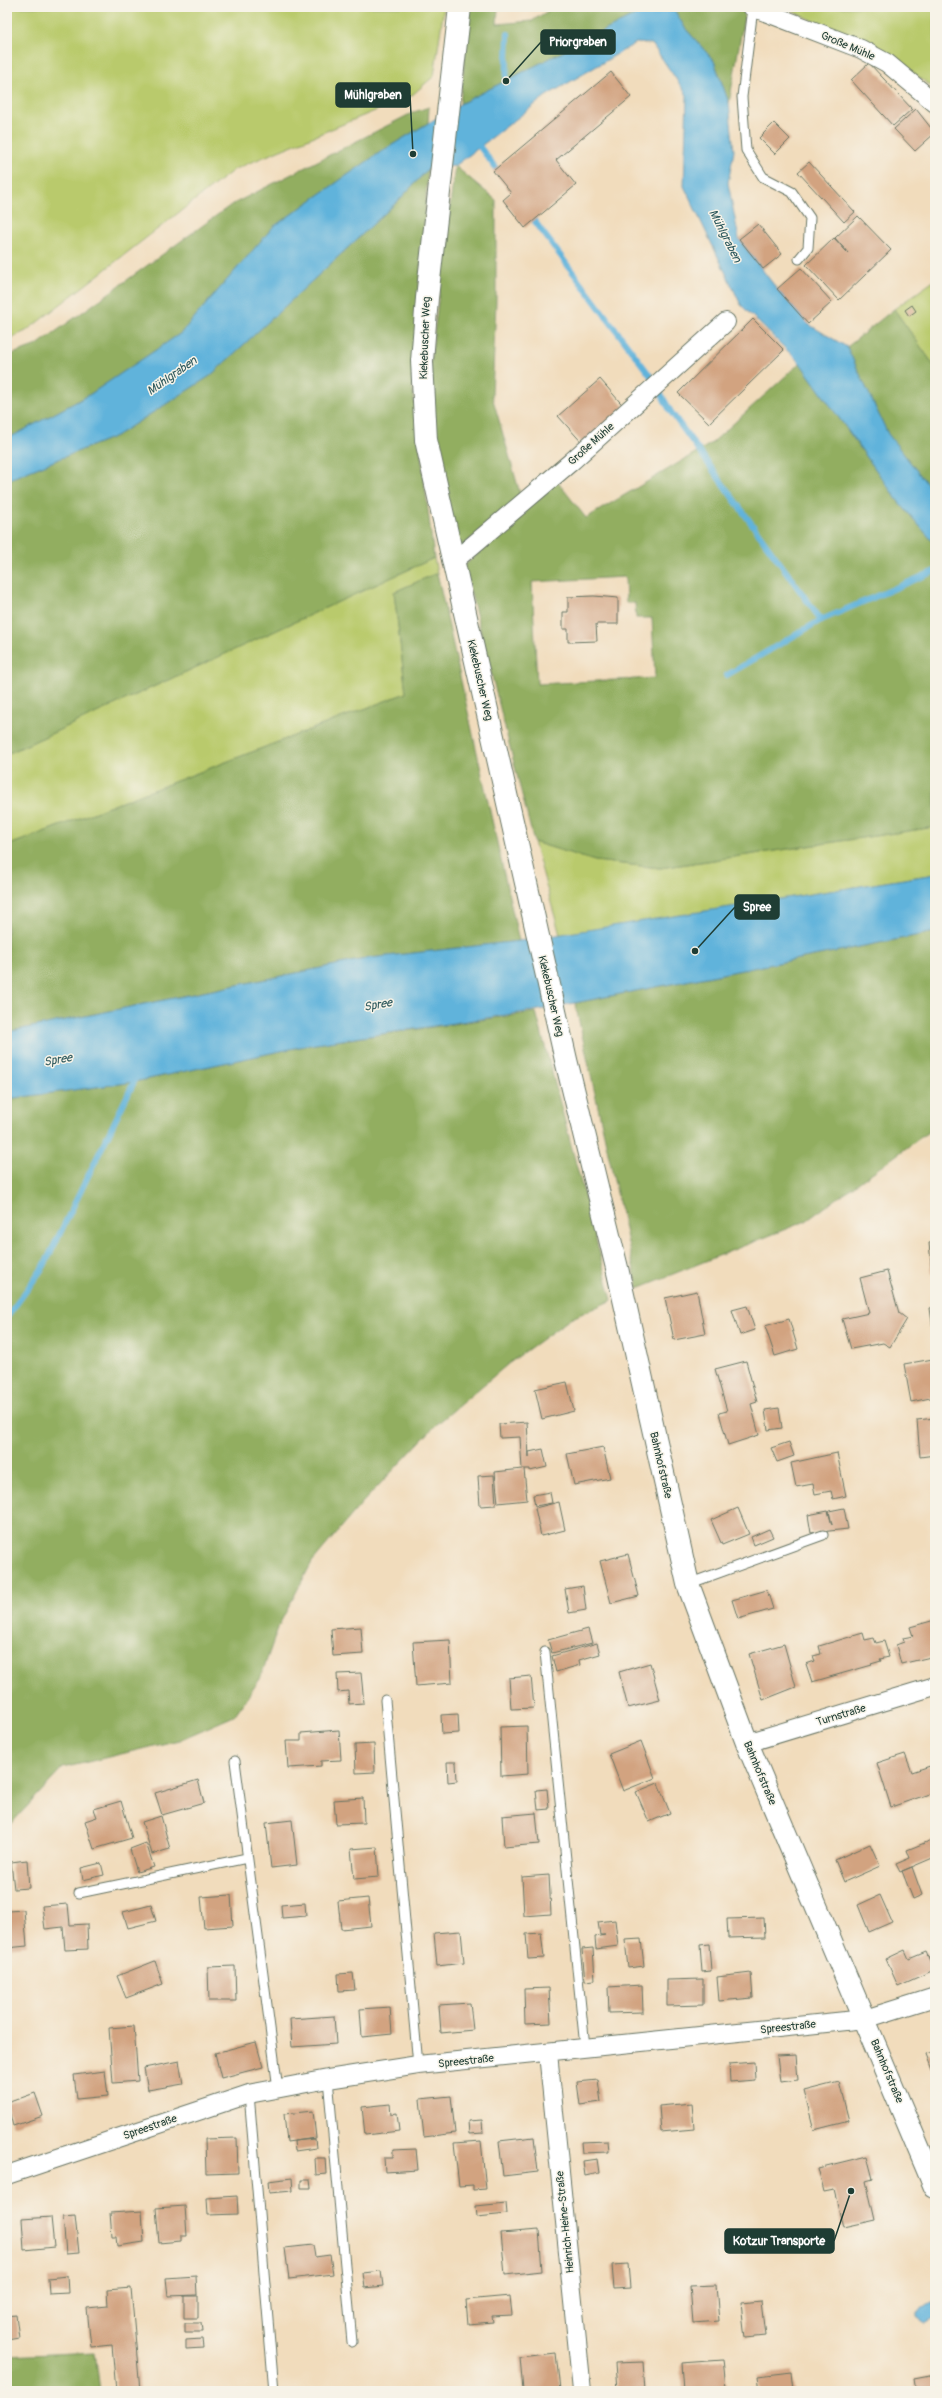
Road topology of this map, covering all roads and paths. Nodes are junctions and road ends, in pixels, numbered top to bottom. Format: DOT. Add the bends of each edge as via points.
graph roads {
  1 [pos="460,7"];
  2 [pos="752,8"];
  3 [pos="935,103"];
  4 [pos="799,259"];
  5 [pos="726,322"];
  6 [pos="454,561"];
  7 [pos="633,1343"];
  8 [pos="823,1535"];
  9 [pos="688,1584"];
  10 [pos="545,1652"];
  11 [pos="935,1686"];
  12 [pos="385,1700"];
  13 [pos="747,1743"];
  14 [pos="235,1761"];
  15 [pos="248,1858"];
  16 [pos="78,1893"];
  17 [pos="935,1998"];
  18 [pos="865,2019"];
  19 [pos="585,2048"];
  20 [pos="548,2053"];
  21 [pos="418,2066"];
  22 [pos="328,2079"];
  23 [pos="278,2089"];
  24 [pos="249,2094"];
  25 [pos="7,2175"];
  26 [pos="935,2187"];
  27 [pos="352,2342"];
  28 [pos="274,2391"];
  29 [pos="582,2391"];
  1 -- 6 [label="main road, Kiekebuscher Weg" via="440,168 422,361 426,440"];
  2 -- 3 [label="street, Große Mühle" via="861,49 887,64"];
  2 -- 4 [label="lane" via="742,97 746,150 763,177 792,192 810,218 808,248"];
  5 -- 6 [label="street, Große Mühle" via="571,462"];
  6 -- 7 [label="main road, Kiekebuscher Weg" via="523,873"];
  7 -- 9 [label="main road, Bahnhofstraße"];
  8 -- 9 [label="lane"];
  9 -- 13 [label="main road, Bahnhofstraße"];
  10 -- 19 [label="lane"];
  11 -- 13 [label="street, Turnstraße"];
  12 -- 21 [label="lane"];
  13 -- 18 [label="main road, Bahnhofstraße"];
  14 -- 15 [label="lane"];
  15 -- 16 [label="lane"];
  15 -- 23 [label="lane"];
  17 -- 18 [label="street, Spreestraße"];
  18 -- 19 [label="street, Spreestraße"];
  18 -- 26 [label="main road, Bahnhofstraße"];
  19 -- 20 [label="street, Spreestraße"];
  20 -- 21 [label="street, Spreestraße"];
  20 -- 29 [label="street, Heinrich-Heine-Straße"];
  21 -- 22 [label="street, Spreestraße"];
  22 -- 23 [label="street, Spreestraße"];
  22 -- 27 [label="lane"];
  23 -- 24 [label="street, Spreestraße"];
  24 -- 25 [label="street, Spreestraße"];
  24 -- 28 [label="lane"];
}
